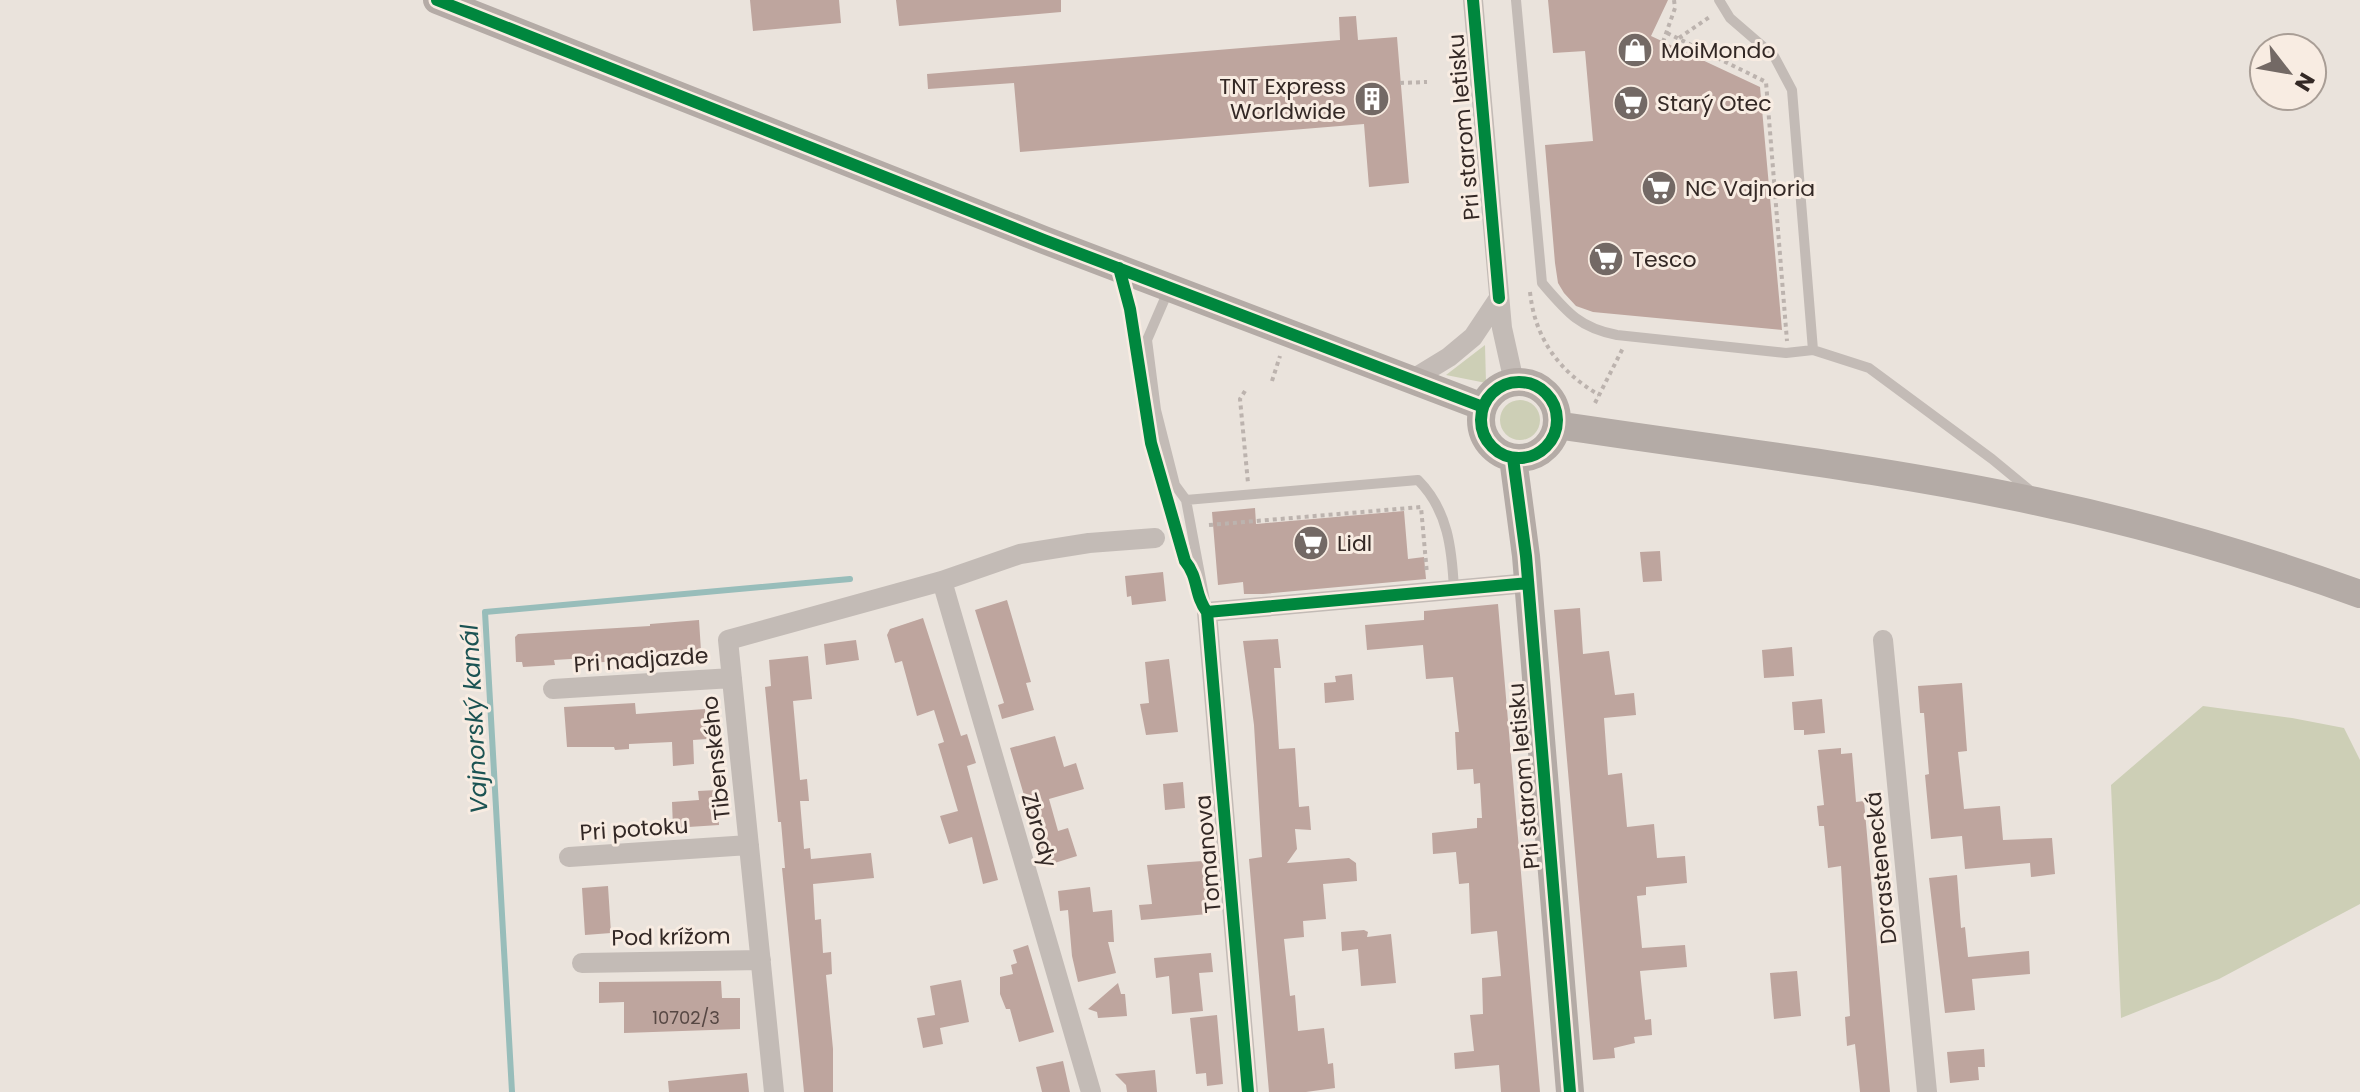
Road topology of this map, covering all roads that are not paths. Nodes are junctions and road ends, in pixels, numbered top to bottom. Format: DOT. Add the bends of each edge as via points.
graph roads {
  1 [pos="437,0"];
  2 [pos="1473,0"];
  3 [pos="1516,0"];
  4 [pos="1721,4"];
  5 [pos="1170,287"];
  6 [pos="1499,298"];
  7 [pos="1813,350"];
  8 [pos="1413,379"];
  9 [pos="1514,382"];
  10 [pos="1483,407"];
  11 [pos="1557,425"];
  12 [pos="1513,458"];
  13 [pos="1186,500"];
  14 [pos="2042,502"];
  15 [pos="1155,538"];
  16 [pos="942,581"];
  17 [pos="1528,583"];
  18 [pos="1454,590"];
  19 [pos="2360,594"];
  20 [pos="1207,612"];
  21 [pos="1883,640"];
  22 [pos="732,678"];
  23 [pos="553,689"];
  24 [pos="749,845"];
  25 [pos="569,857"];
  26 [pos="761,960"];
  27 [pos="582,963"];
  28 [pos="774,1092"];
  29 [pos="1091,1092"];
  30 [pos="1248,1092"];
  31 [pos="1570,1092"];
  32 [pos="1927,1092"];
  1 -- 5 [label="main road"];
  2 -- 6 [label="street, Pri starom letisku"];
  3 -- 7 [label="lane" via="1542,283 1569,315 1597,331 1786,353"];
  4 -- 7 [label="lane" via="1774,56 1792,90"];
  5 -- 8 [label="main road"];
  5 -- 13 [label="lane" via="1147,340 1156,410 1175,485"];
  6 -- 8 [label="street" via="1473,337"];
  6 -- 9 [label="street, Pri starom letisku"];
  7 -- 14 [label="lane" via="1869,368"];
  8 -- 10 [label="main road"];
  9 -- 10 [label="main road" via="1492,393"];
  9 -- 11 [label="main road" via="1545,391 1554,404"];
  10 -- 12 [label="main road" via="1486,439 1497,452"];
  11 -- 12 [label="main road" via="1544,450"];
  11 -- 14 [label="main road"];
  12 -- 17 [label="main road, Pri starom letisku"];
  13 -- 18 [label="lane" via="1418,480 1447,526"];
  13 -- 20 [label="lane"];
  14 -- 19 [label="main road" via="2216,547"];
  15 -- 16 [label="street" via="1020,554"];
  16 -- 22 [label="street, Tibenského" via="728,640"];
  16 -- 29 [label="street, Zbrody"];
  17 -- 18 [label="street"];
  17 -- 31 [label="main road, Pri starom letisku"];
  18 -- 20 [label="street"];
  20 -- 30 [label="street, Tomanova"];
  21 -- 32 [label="street, Dorastenecká"];
  22 -- 23 [label="street, Pri nadjazde"];
  22 -- 24 [label="street, Tibenského"];
  24 -- 25 [label="street, Pri potoku"];
  24 -- 26 [label="street, Tibenského"];
  26 -- 27 [label="street, Pod krížom"];
  26 -- 28 [label="street, Tibenského"];
}
